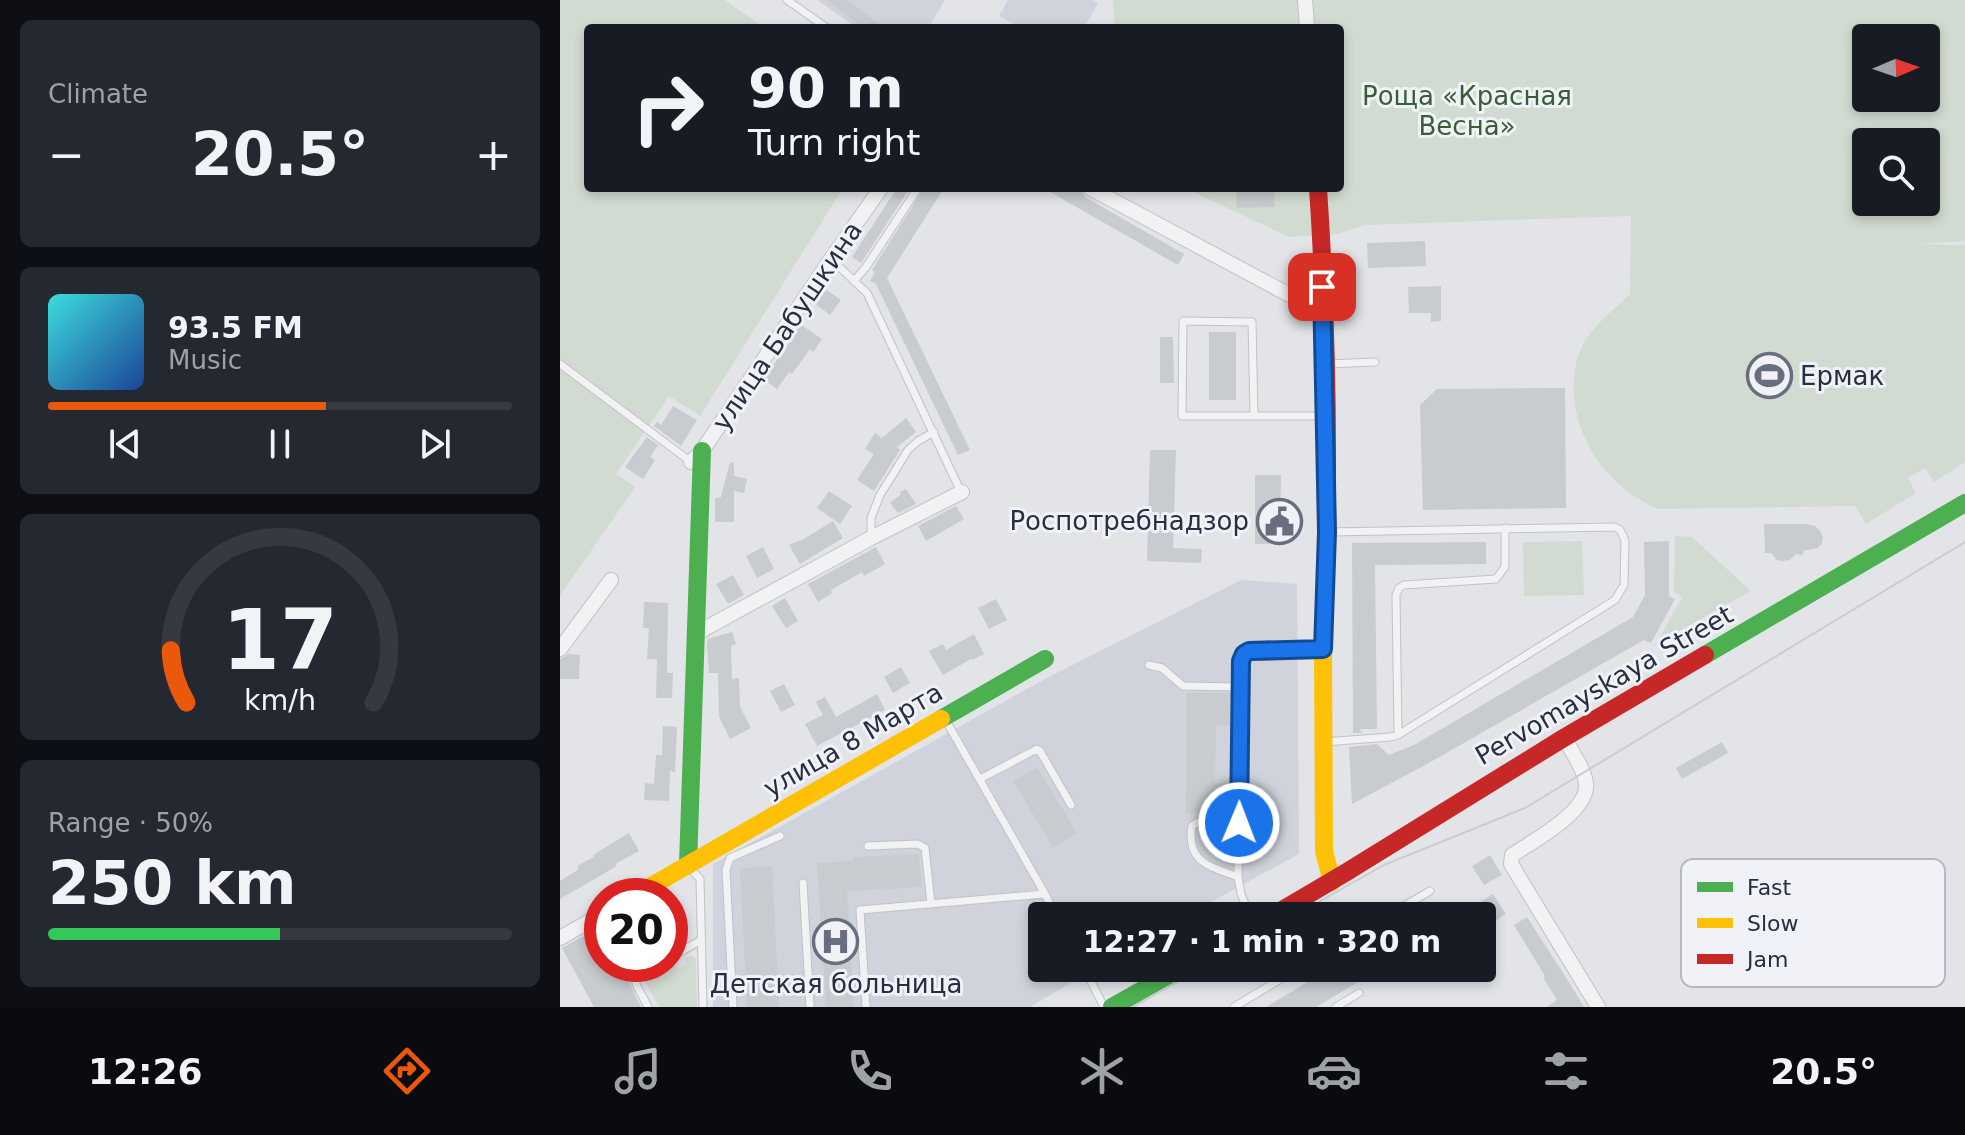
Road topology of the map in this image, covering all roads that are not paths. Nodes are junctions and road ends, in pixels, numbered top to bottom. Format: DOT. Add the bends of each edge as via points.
graph roads {
  1 [pos="787,0"];
  2 [pos="1305,0"];
  3 [pos="821,24"];
  4 [pos="1307,24"];
  5 [pos="878,192"];
  6 [pos="915,192"];
  7 [pos="1097,192"];
  8 [pos="1319,192"];
  9 [pos="831,259"];
  10 [pos="854,281"];
  11 [pos="1323,313"];
  12 [pos="1375,362"];
  13 [pos="560,364"];
  14 [pos="1325,364"];
  15 [pos="1254,415"];
  16 [pos="1326,417"];
  17 [pos="934,432"];
  18 [pos="697,456"];
  19 [pos="962,492"];
  20 [pos="1965,503"];
  21 [pos="1505,528"];
  22 [pos="1327,532"];
  23 [pos="871,538"];
  24 [pos="611,580"];
  25 [pos="695,634"];
  26 [pos="560,649"];
  27 [pos="1323,649"];
  28 [pos="1045,659"];
  29 [pos="1149,665"];
  30 [pos="1241,687"];
  31 [pos="944,717"];
  32 [pos="1398,735"];
  33 [pos="1564,737"];
  34 [pos="1324,742"];
  35 [pos="980,779"];
  36 [pos="1071,805"];
  37 [pos="1239,823"];
  38 [pos="780,836"];
  39 [pos="868,846"];
  40 [pos="688,865"];
  41 [pos="1238,877"];
  42 [pos="665,878"];
  43 [pos="1332,882"];
  44 [pos="803,883"];
  45 [pos="1430,891"];
  46 [pos="1045,894"];
  47 [pos="1049,902"];
  48 [pos="1244,902"];
  49 [pos="1297,902"];
  50 [pos="1411,902"];
  51 [pos="931,904"];
  52 [pos="584,924"];
  53 [pos="560,938"];
  54 [pos="701,940"];
  55 [pos="688,948"];
  56 [pos="636,982"];
  57 [pos="1091,982"];
  58 [pos="1156,982"];
  59 [pos="1276,982"];
  60 [pos="1359,993"];
  61 [pos="648,1007"];
  62 [pos="703,1007"];
  63 [pos="733,1007"];
  64 [pos="810,1007"];
  65 [pos="866,1007"];
  66 [pos="1104,1007"];
  67 [pos="1112,1007"];
  68 [pos="1234,1007"];
  69 [pos="1336,1007"];
  70 [pos="1598,1007"];
  1 -- 3 [label="lane"];
  2 -- 4 [label="street"];
  5 -- 9 [label="street, улица Бабушкина"];
  6 -- 10 [label="lane"];
  7 -- 11 [label="street"];
  8 -- 11 [label="street" via="1330,234"];
  9 -- 10 [label="lane"];
  9 -- 18 [label="street, улица Бабушкина"];
  10 -- 17 [label="lane" via="867,293"];
  11 -- 14 [label="street"];
  12 -- 14 [label="lane"];
  13 -- 18 [label="lane"];
  14 -- 16 [label="street"];
  15 -- 15 [label="lane" via="1182,416 1183,321 1252,322"];
  15 -- 16 [label="lane"];
  16 -- 22 [label="street"];
  17 -- 19 [label="lane"];
  17 -- 23 [label="lane" via="908,450 880,495 871,518"];
  18 -- 25 [label="street"];
  19 -- 23 [label="street"];
  20 -- 33 [label="street, Pervomayskaya Street"];
  21 -- 22 [label="lane"];
  21 -- 32 [label="lane" via="1505,567 1496,579 1399,588"];
  21 -- 32 [label="lane" via="1615,527 1625,540 1621,592"];
  22 -- 27 [label="street"];
  23 -- 25 [label="street"];
  24 -- 26 [label="street"];
  25 -- 40 [label="street"];
  27 -- 30 [label="lane" via="1249,651 1241,661"];
  27 -- 34 [label="street"];
  28 -- 31 [label="street, улица 8 Марта"];
  29 -- 30 [label="lane" via="1162,668 1183,686"];
  30 -- 37 [label="lane"];
  31 -- 35 [label="lane"];
  31 -- 40 [label="street, улица 8 Марта"];
  32 -- 34 [label="lane"];
  33 -- 43 [label="street, Pervomayskaya Street"];
  33 -- 70 [label="street" via="1587,792 1570,816 1512,855 1511,864"];
  34 -- 43 [label="street" via="1324,851"];
  35 -- 36 [label="lane" via="1037,749"];
  35 -- 46 [label="lane"];
  37 -- 41 [label="lane"];
  37 -- 41 [label="lane" via="1203,819 1192,826 1190,838 1204,865"];
  38 -- 63 [label="lane" via="730,858 726,870"];
  39 -- 51 [label="lane" via="925,848"];
  40 -- 42 [label="street, улица 8 Марта"];
  40 -- 54 [label="lane" via="700,879"];
  41 -- 48 [label="lane"];
  43 -- 49 [label="street, Pervomayskaya Street"];
  44 -- 64 [label="lane"];
  45 -- 50 [label="lane"];
  46 -- 47 [label="lane"];
  46 -- 51 [label="lane"];
  51 -- 65 [label="lane" via="860,910"];
  52 -- 53 [label="street"];
  54 -- 55 [label="lane"];
  54 -- 62 [label="lane"];
  56 -- 61 [label="lane"];
  57 -- 66 [label="lane"];
  58 -- 67 [label="street"];
  59 -- 68 [label="lane"];
  60 -- 69 [label="lane"];
}
